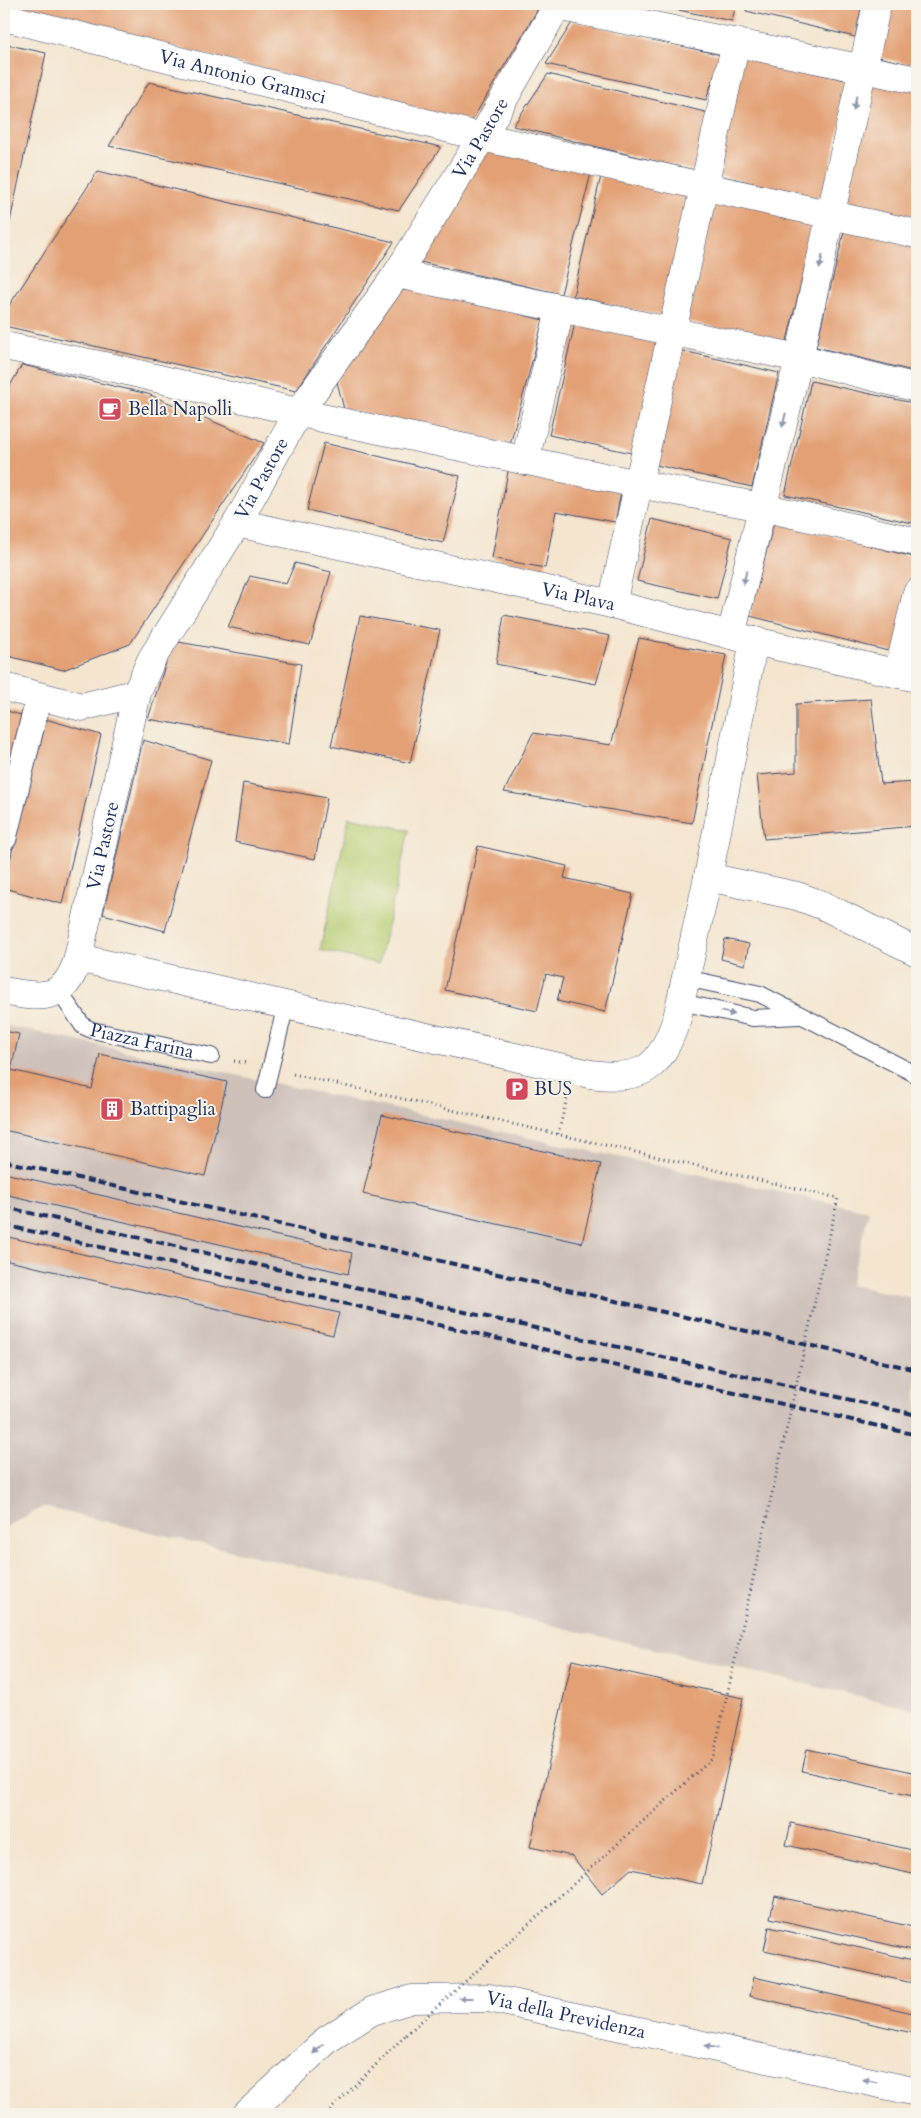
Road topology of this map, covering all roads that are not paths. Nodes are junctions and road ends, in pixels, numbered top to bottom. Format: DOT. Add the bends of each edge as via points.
graph roads {
  1 [pos="877,4"];
  2 [pos="557,5"];
  3 [pos="4,17"];
  4 [pos="736,42"];
  5 [pos="862,68"];
  6 [pos="917,80"];
  7 [pos="482,137"];
  8 [pos="704,185"];
  9 [pos="832,216"];
  10 [pos="917,234"];
  11 [pos="397,274"];
  12 [pos="560,309"];
  13 [pos="672,333"];
  14 [pos="7,352"];
  15 [pos="799,358"];
  16 [pos="917,388"];
  17 [pos="298,413"];
  18 [pos="525,461"];
  19 [pos="638,484"];
  20 [pos="762,506"];
  21 [pos="237,523"];
  22 [pos="917,542"];
  23 [pos="917,593"];
  24 [pos="612,604"];
  25 [pos="743,638"];
  26 [pos="908,676"];
  27 [pos="4,687"];
  28 [pos="137,693"];
  29 [pos="39,696"];
  30 [pos="4,838"];
  31 [pos="708,877"];
  32 [pos="917,952"];
  33 [pos="78,958"];
  34 [pos="58,990"];
  35 [pos="684,990"];
  36 [pos="4,991"];
  37 [pos="286,1005"];
  38 [pos="800,1016"];
  39 [pos="211,1056"];
  40 [pos="917,1075"];
  41 [pos="266,1090"];
  42 [pos="917,2092"];
  43 [pos="247,2114"];
  1 -- 5 [label="street"];
  2 -- 4 [label="street"];
  2 -- 7 [label="street, Via Pastore"];
  3 -- 7 [label="street, Via Antonio Gramsci"];
  4 -- 5 [label="street"];
  4 -- 8 [label="street"];
  5 -- 6 [label="street"];
  5 -- 9 [label="street, one-way"];
  7 -- 8 [label="street, Via Antonio Gramsci"];
  7 -- 11 [label="street, Via Pastore"];
  8 -- 9 [label="street, Via Antonio Gramsci"];
  8 -- 13 [label="street"];
  9 -- 10 [label="street, Via Antonio Gramsci"];
  9 -- 15 [label="street, one-way"];
  11 -- 12 [label="street"];
  11 -- 17 [label="street, Via Pastore"];
  12 -- 13 [label="street"];
  12 -- 18 [label="street"];
  13 -- 15 [label="street"];
  13 -- 19 [label="street"];
  14 -- 17 [label="street" via="114,368"];
  15 -- 16 [label="street"];
  15 -- 20 [label="street, one-way"];
  17 -- 18 [label="street"];
  17 -- 21 [label="street, Via Pastore"];
  18 -- 19 [label="street"];
  19 -- 20 [label="street"];
  19 -- 24 [label="street"];
  20 -- 22 [label="street"];
  20 -- 25 [label="street, one-way"];
  21 -- 24 [label="street, Via Plava"];
  21 -- 28 [label="street, Via Pastore" via="151,660"];
  23 -- 26 [label="street"];
  24 -- 25 [label="street, Via Plava"];
  25 -- 26 [label="street, Via Plava"];
  25 -- 31 [label="street"];
  27 -- 29 [label="street"];
  28 -- 29 [label="street" via="82,707"];
  28 -- 33 [label="street, Via Pastore"];
  29 -- 30 [label="street"];
  31 -- 32 [label="street" via="822,904"];
  31 -- 35 [label="street"];
  33 -- 34 [label="street, Via Pastore" via="70,980"];
  33 -- 37 [label="street"];
  34 -- 36 [label="street" via="40,996"];
  34 -- 39 [label="lane, Piazza Farina" via="83,1026 92,1030"];
  35 -- 37 [label="street" via="671,1036 657,1060 638,1073 615,1077"];
  35 -- 38 [label="lane, one-way" via="753,1018"];
  35 -- 38 [label="lane" via="760,994"];
  37 -- 41 [label="lane"];
  38 -- 40 [label="lane"];
  42 -- 43 [label="street, Via della Previdenza, one-way" via="489,1998 412,1999 372,2011 328,2039"];
}
